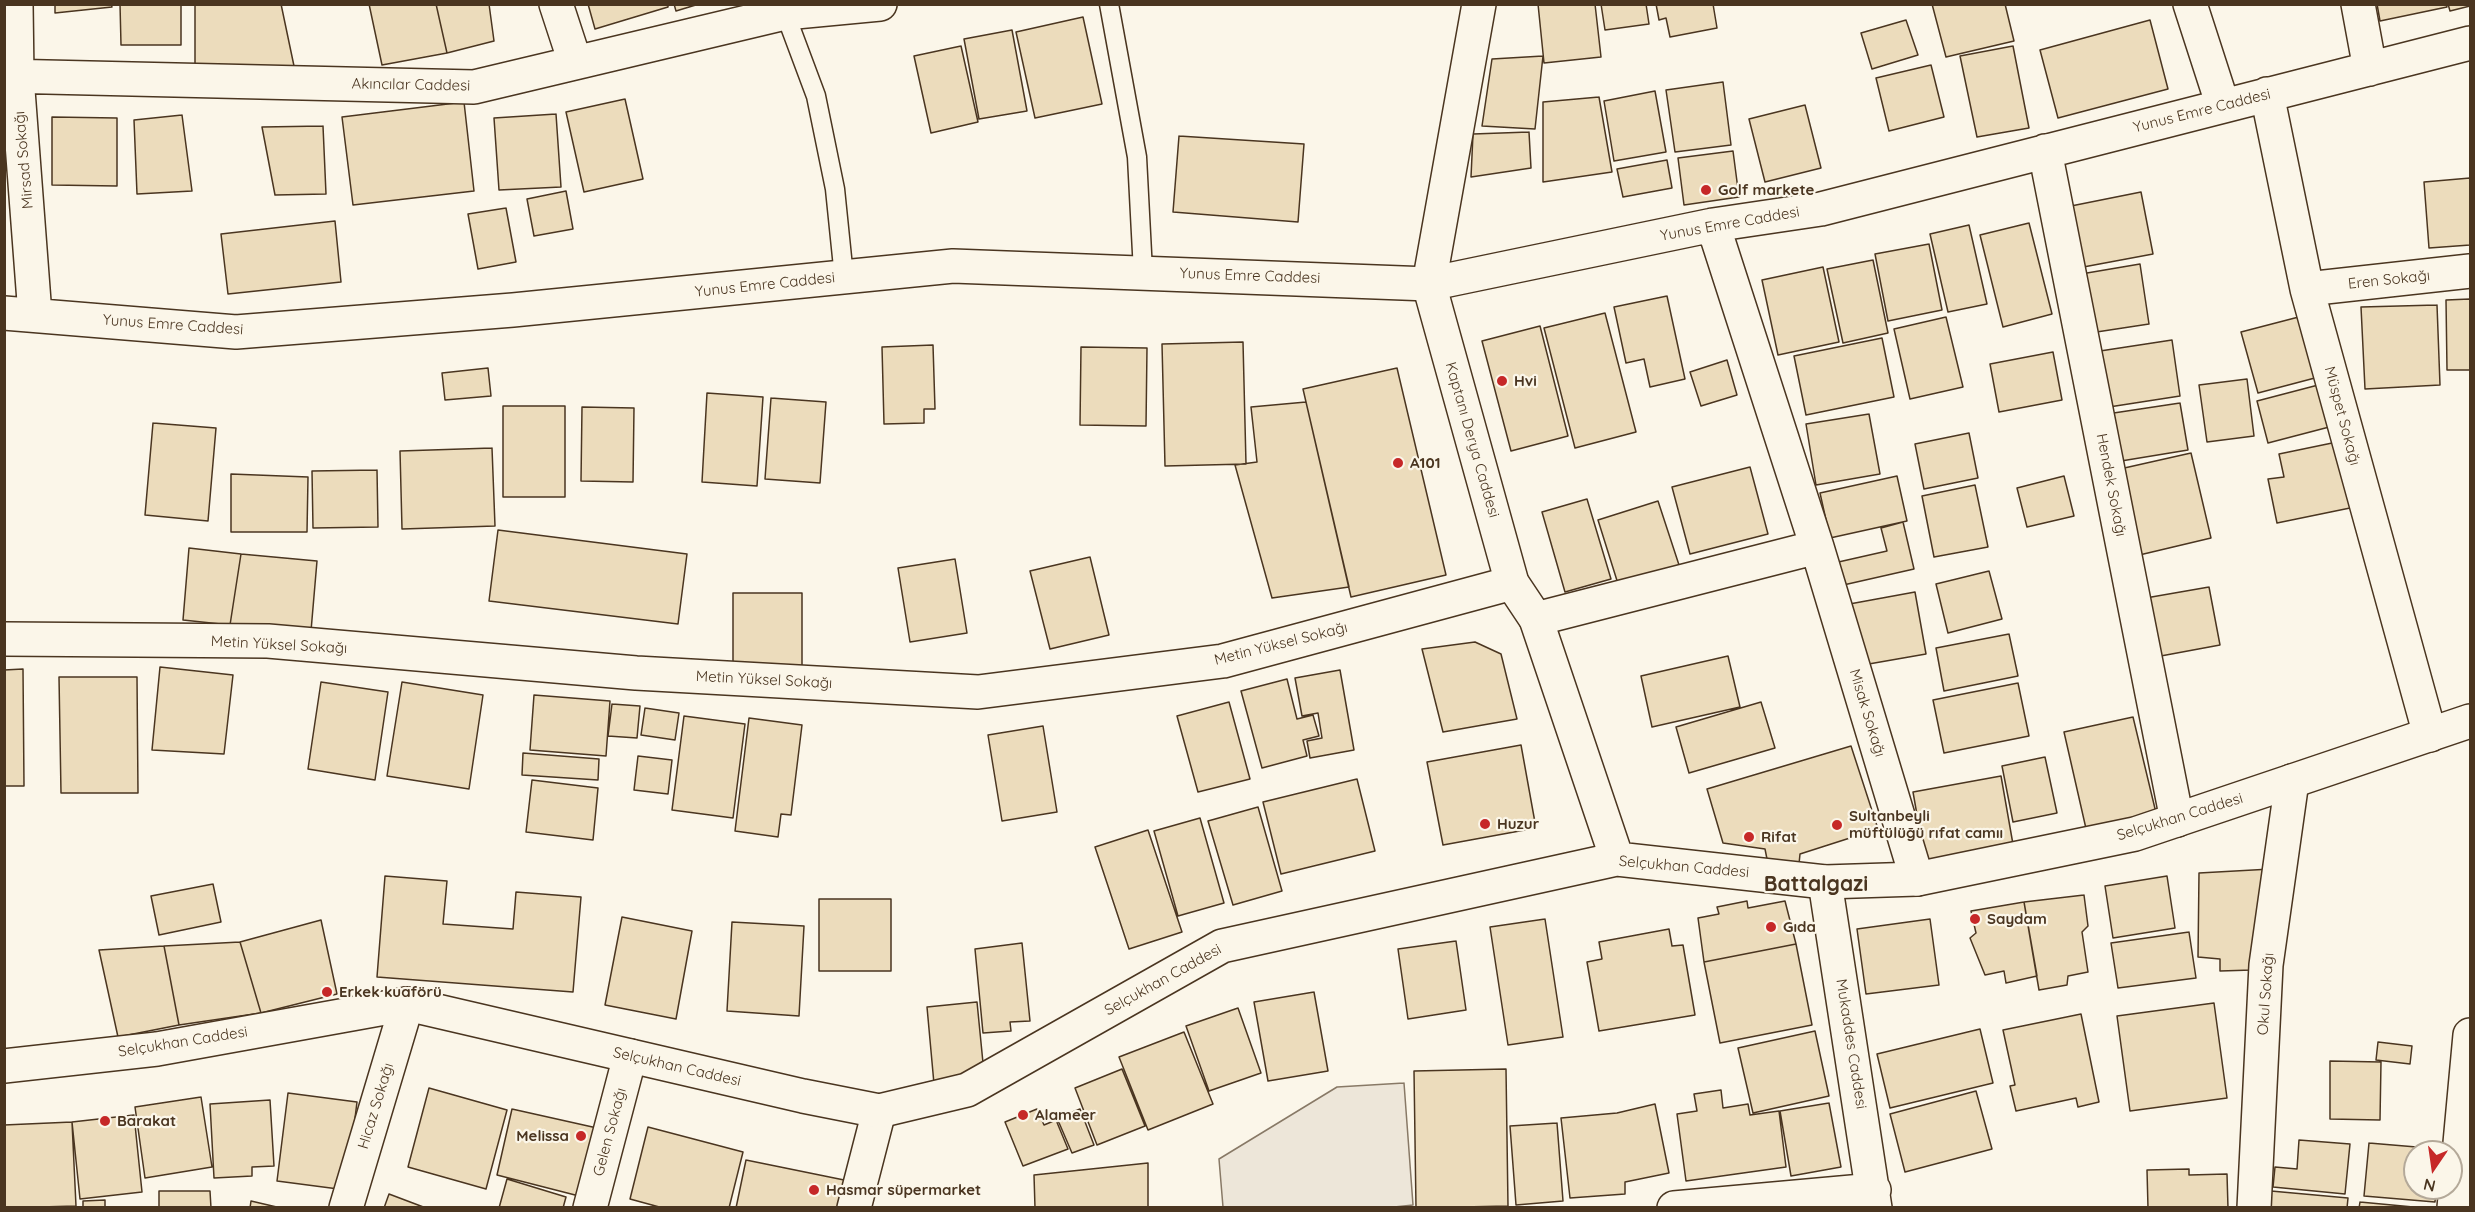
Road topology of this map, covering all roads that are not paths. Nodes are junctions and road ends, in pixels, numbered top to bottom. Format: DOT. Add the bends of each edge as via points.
graph roads {
  1 [pos="16,4"];
  2 [pos="556,4"];
  3 [pos="880,4"];
  4 [pos="1108,4"];
  5 [pos="1479,4"];
  6 [pos="2190,4"];
  7 [pos="2358,4"];
  8 [pos="784,9"];
  9 [pos="2470,43"];
  10 [pos="575,62"];
  11 [pos="2370,69"];
  12 [pos="11,76"];
  13 [pos="2266,94"];
  14 [pos="2223,106"];
  15 [pos="2045,151"];
  16 [pos="1713,225"];
  17 [pos="2470,271"];
  18 [pos="1143,272"];
  19 [pos="844,277"];
  20 [pos="1429,284"];
  21 [pos="2307,289"];
  22 [pos="20,314"];
  23 [pos="1817,547"];
  24 [pos="1512,583"];
  25 [pos="1536,619"];
  26 [pos="4,639"];
  27 [pos="2470,721"];
  28 [pos="2430,735"];
  29 [pos="2292,781"];
  30 [pos="2177,820"];
  31 [pos="1617,859"];
  32 [pos="1917,879"];
  33 [pos="1825,882"];
  34 [pos="406,1004"];
  35 [pos="2470,1035"];
  36 [pos="630,1056"];
  37 [pos="4,1066"];
  38 [pos="879,1111"];
  39 [pos="1875,1199"];
  40 [pos="346,1208"];
  41 [pos="590,1208"];
  42 [pos="854,1208"];
  43 [pos="1674,1208"];
  44 [pos="2254,1208"];
  45 [pos="2454,1208"];
  1 -- 12 [label="street, Mirsad Sokağı"];
  2 -- 10 [label="street"];
  3 -- 8 [label="street, Akıncılar Caddesi"];
  4 -- 18 [label="lane" via="1137,157"];
  5 -- 20 [label="street, Kaptanı Derya Caddesi"];
  6 -- 14 [label="street"];
  7 -- 11 [label="street"];
  8 -- 10 [label="street, Akıncılar Caddesi"];
  8 -- 19 [label="lane" via="816,96 835,189"];
  9 -- 11 [label="street, Yunus Emre Caddesi"];
  10 -- 12 [label="street, Akıncılar Caddesi" via="474,87"];
  11 -- 13 [label="street, Yunus Emre Caddesi"];
  12 -- 22 [label="street, Mirsad Sokağı"];
  13 -- 14 [label="street, Yunus Emre Caddesi"];
  13 -- 21 [label="street, Müspet Sokağı"];
  14 -- 15 [label="street, Yunus Emre Caddesi"];
  15 -- 16 [label="street, Yunus Emre Caddesi" via="1821,209"];
  15 -- 30 [label="street, Hendek Sokağı"];
  16 -- 20 [label="street, Yunus Emre Caddesi"];
  16 -- 23 [label="street, Misak Sokağı"];
  17 -- 21 [label="street, Eren Sokağı"];
  18 -- 19 [label="street, Yunus Emre Caddesi" via="953,266"];
  18 -- 20 [label="street, Yunus Emre Caddesi"];
  19 -- 22 [label="street, Yunus Emre Caddesi" via="513,310 236,332"];
  20 -- 24 [label="street, Kaptanı Derya Caddesi"];
  21 -- 28 [label="street, Müspet Sokağı"];
  23 -- 25 [label="street"];
  23 -- 32 [label="street, Misak Sokağı"];
  24 -- 25 [label="street, Kaptanı Derya Caddesi"];
  24 -- 26 [label="street, Metin Yüksel Sokağı" via="1223,661 978,692 636,673 268,641"];
  25 -- 31 [label="street, Kaptanı Derya Caddesi"];
  27 -- 28 [label="street, Selçukhan Caddesi"];
  28 -- 29 [label="street, Selçukhan Caddesi"];
  29 -- 30 [label="street, Selçukhan Caddesi"];
  29 -- 44 [label="street, Okul Sokağı" via="2266,965"];
  30 -- 32 [label="street, Selçukhan Caddesi" via="2135,834"];
  31 -- 33 [label="street, Selçukhan Caddesi"];
  31 -- 38 [label="street, Selçukhan Caddesi" via="1222,946 967,1090"];
  32 -- 33 [label="street, Selçukhan Caddesi"];
  33 -- 39 [label="street, Mukaddes Caddesi"];
  34 -- 36 [label="street, Selçukhan Caddesi"];
  34 -- 37 [label="street, Selçukhan Caddesi" via="157,1048"];
  34 -- 40 [label="street, Hicaz Sokağı"];
  35 -- 45 [label="street"];
  36 -- 38 [label="street, Selçukhan Caddesi"];
  36 -- 41 [label="street, Gelen Sokağı"];
  38 -- 42 [label="street"];
  39 -- 43 [label="street"];
}
